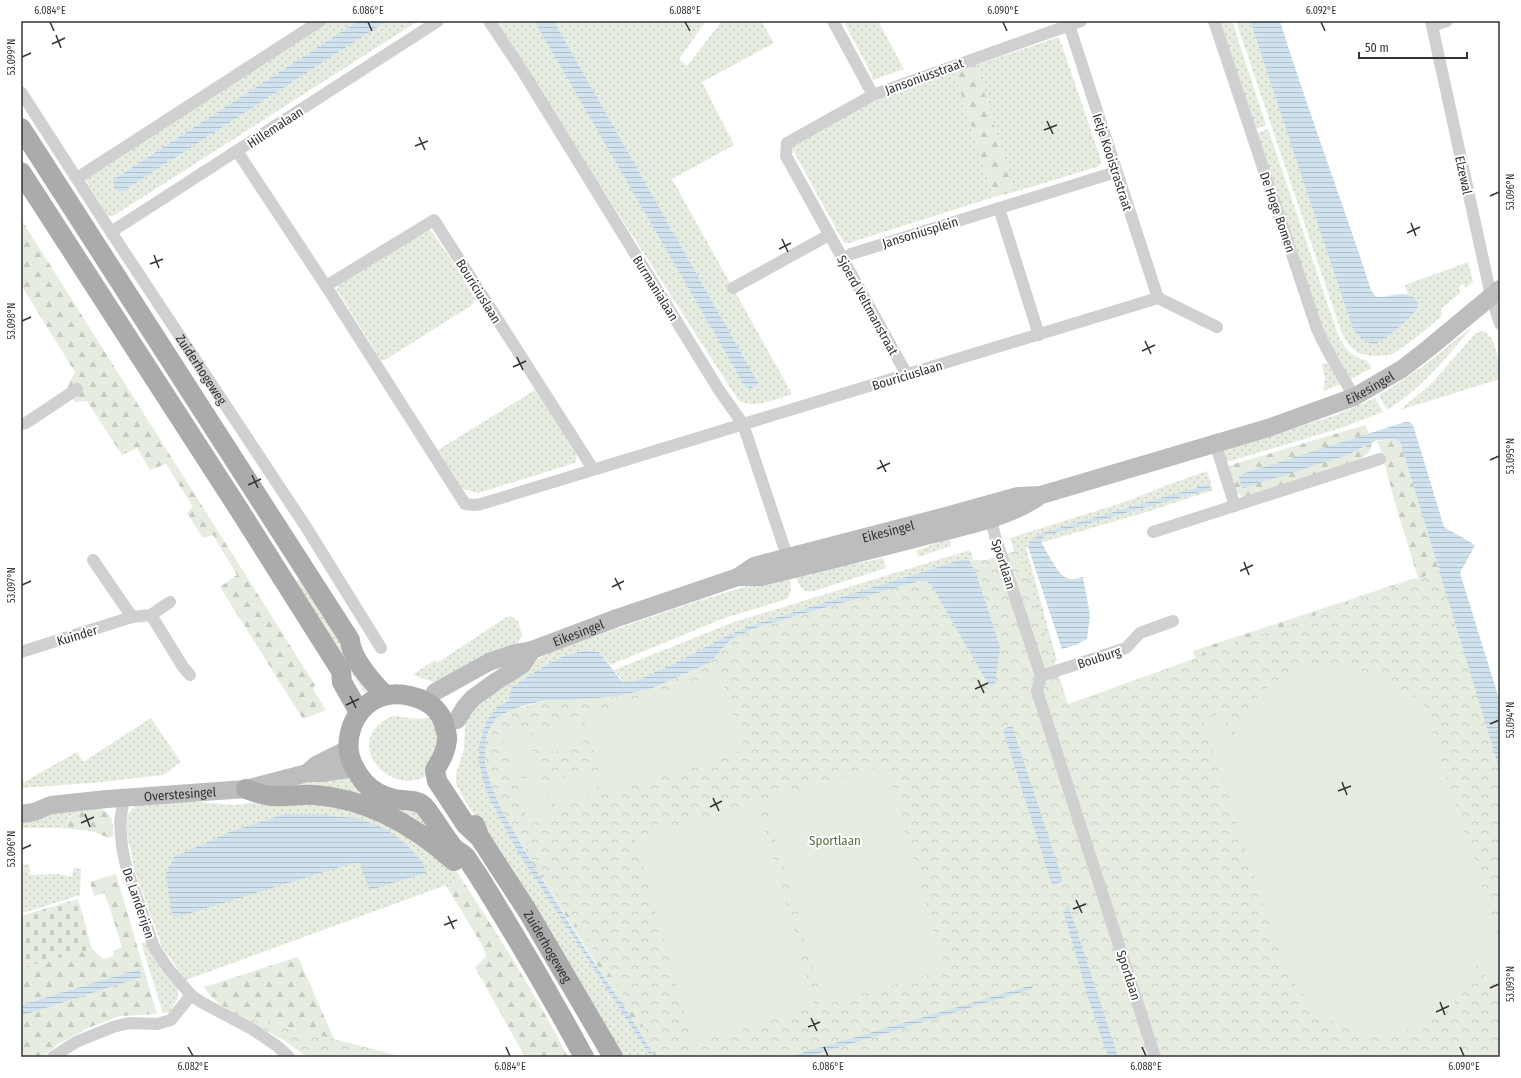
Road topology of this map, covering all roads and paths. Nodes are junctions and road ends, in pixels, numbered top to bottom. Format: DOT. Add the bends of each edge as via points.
graph roads {
  1 [pos="320,21"];
  2 [pos="438,21"];
  3 [pos="489,21"];
  4 [pos="833,21"];
  5 [pos="1081,21"];
  6 [pos="1214,21"];
  7 [pos="1447,21"];
  8 [pos="1431,23"];
  9 [pos="1069,25"];
  10 [pos="304,26"];
  11 [pos="21,92"];
  12 [pos="873,94"];
  13 [pos="21,128"];
  14 [pos="238,151"];
  15 [pos="786,156"];
  16 [pos="21,172"];
  17 [pos="1116,172"];
  18 [pos="77,178"];
  19 [pos="999,208"];
  20 [pos="112,232"];
  21 [pos="829,235"];
  22 [pos="843,259"];
  23 [pos="326,286"];
  24 [pos="733,288"];
  25 [pos="1495,292"];
  26 [pos="1158,298"];
  27 [pos="1500,324"];
  28 [pos="1217,327"];
  29 [pos="1039,335"];
  30 [pos="907,375"];
  31 [pos="77,389"];
  32 [pos="1354,397"];
  33 [pos="21,424"];
  34 [pos="743,424"];
  35 [pos="1215,443"];
  36 [pos="1380,459"];
  37 [pos="593,469"];
  38 [pos="1234,506"];
  39 [pos="989,512"];
  40 [pos="1153,532"];
  41 [pos="93,560"];
  42 [pos="789,563"];
  43 [pos="170,602"];
  44 [pos="152,615"];
  45 [pos="132,617"];
  46 [pos="1173,621"];
  47 [pos="381,648"];
  48 [pos="532,650"];
  49 [pos="21,652"];
  50 [pos="190,675"];
  51 [pos="1041,676"];
  52 [pos="388,688"];
  53 [pos="434,699"];
  54 [pos="367,711"];
  55 [pos="457,720"];
  56 [pos="356,760"];
  57 [pos="435,782"];
  58 [pos="246,789"];
  59 [pos="124,798"];
  60 [pos="21,803"];
  61 [pos="51,805"];
  62 [pos="21,814"];
  63 [pos="465,857"];
  64 [pos="485,886"];
  65 [pos="191,995"];
  66 [pos="53,1057"];
  67 [pos="289,1057"];
  68 [pos="584,1057"];
  69 [pos="613,1057"];
  70 [pos="1155,1057"];
  1 -- 10 [label="street"];
  2 -- 14 [label="street, Hillemalaan"];
  3 -- 34 [label="street, Burmanialaan"];
  4 -- 12 [label="street"];
  5 -- 9 [label="street, Jansoniusstraat"];
  6 -- 32 [label="street, De Hoge Bomen" via="1317,329"];
  7 -- 8 [label="street"];
  8 -- 25 [label="street, Elzewal"];
  9 -- 12 [label="street, Jansoniusstraat"];
  9 -- 17 [label="street, Ietje Kooistrastraat"];
  10 -- 18 [label="street"];
  11 -- 18 [label="street, Zuiderhogeweg"];
  12 -- 15 [label="street, Jansoniusstraat" via="787,143"];
  13 -- 52 [label="main road, Zuiderhogeweg" via="350,640 351,648 373,683"];
  14 -- 20 [label="street, Hillemalaan"];
  14 -- 23 [label="street, Bouriciuslaan"];
  15 -- 21 [label="street, Sjoerd Veltmanstraat"];
  16 -- 54 [label="main road" via="341,671 350,676"];
  17 -- 19 [label="street, Jansoniusplein"];
  17 -- 26 [label="street, Ietje Kooistrastraat"];
  18 -- 20 [label="street, Zuiderhogeweg"];
  19 -- 22 [label="street, Jansoniusplein" via="851,254"];
  19 -- 29 [label="street"];
  20 -- 47 [label="street, Zuiderhogeweg" via="306,527"];
  21 -- 22 [label="street, Sjoerd Veltmanstraat"];
  21 -- 24 [label="street"];
  22 -- 30 [label="street, Sjoerd Veltmanstraat"];
  23 -- 37 [label="street, Bouriciuslaan" via="465,504 481,504"];
  23 -- 37 [label="street, Bouriciuslaan" via="434,220"];
  25 -- 27 [label="street, Elzewal"];
  25 -- 32 [label="street, Eikesingel" via="1402,369"];
  26 -- 28 [label="street"];
  26 -- 29 [label="street, Bouriciuslaan"];
  29 -- 30 [label="street, Bouriciuslaan"];
  30 -- 34 [label="street, Bouriciuslaan"];
  31 -- 33 [label="street"];
  32 -- 35 [label="street, Eikesingel" via="1268,428"];
  34 -- 37 [label="street, Bouriciuslaan"];
  34 -- 42 [label="street, Burmanialaan"];
  35 -- 38 [label="street"];
  35 -- 39 [label="street, Eikesingel" via="1041,495 1018,496"];
  36 -- 38 [label="street"];
  38 -- 40 [label="street"];
  39 -- 42 [label="street, Eikesingel"];
  39 -- 51 [label="street, Sportlaan"];
  41 -- 45 [label="street"];
  42 -- 48 [label="street, Eikesingel" via="754,566 738,577"];
  43 -- 44 [label="street"];
  44 -- 45 [label="street, Kuinder"];
  44 -- 50 [label="street"];
  45 -- 49 [label="street, Kuinder"];
  46 -- 51 [label="street, Bouburg" via="1140,632 1126,648"];
  48 -- 53 [label="street, Eikesingel" via="489,662"];
  48 -- 55 [label="street" via="522,665 473,698"];
  51 -- 70 [label="street, Sportlaan" via="1037,691"];
  52 -- 53 [label="main road" via="397,694"];
  52 -- 54 [label="main road" via="372,700"];
  53 -- 54 [label="main road" via="423,710 397,707"];
  53 -- 55 [label="main road" via="451,709"];
  53 -- 57 [label="main road" via="448,738 443,758 435,770"];
  54 -- 56 [label="main road"];
  55 -- 57 [label="main road" via="459,747 454,763"];
  56 -- 57 [label="main road" via="390,785 404,789"];
  56 -- 58 [label="street, Overstesingel" via="322,773 307,773"];
  56 -- 63 [label="main road, Zuiderhogeweg" via="366,784 386,797 412,800 423,805 454,849"];
  57 -- 63 [label="main road, Zuiderhogeweg" via="428,794 463,845"];
  57 -- 69 [label="main road, Zuiderhogeweg" via="466,825 480,838 528,912"];
  58 -- 59 [label="street, Overstesingel"];
  58 -- 64 [label="main road" via="272,796 316,795 346,800 378,811 425,837"];
  59 -- 61 [label="street, Overstesingel"];
  59 -- 65 [label="street, De Landerijen" via="120,822 126,866 154,947"];
  60 -- 61 [label="street, Overstesingel" via="37,802"];
  61 -- 62 [label="street, Overstesingel"];
  63 -- 64 [label="main road, Zuiderhogeweg"];
  64 -- 68 [label="main road, Zuiderhogeweg" via="543,982"];
  65 -- 66 [label="street" via="171,1020 157,1024 113,1027 76,1042"];
  65 -- 67 [label="street, De Landerijen" via="252,1029"];
}
